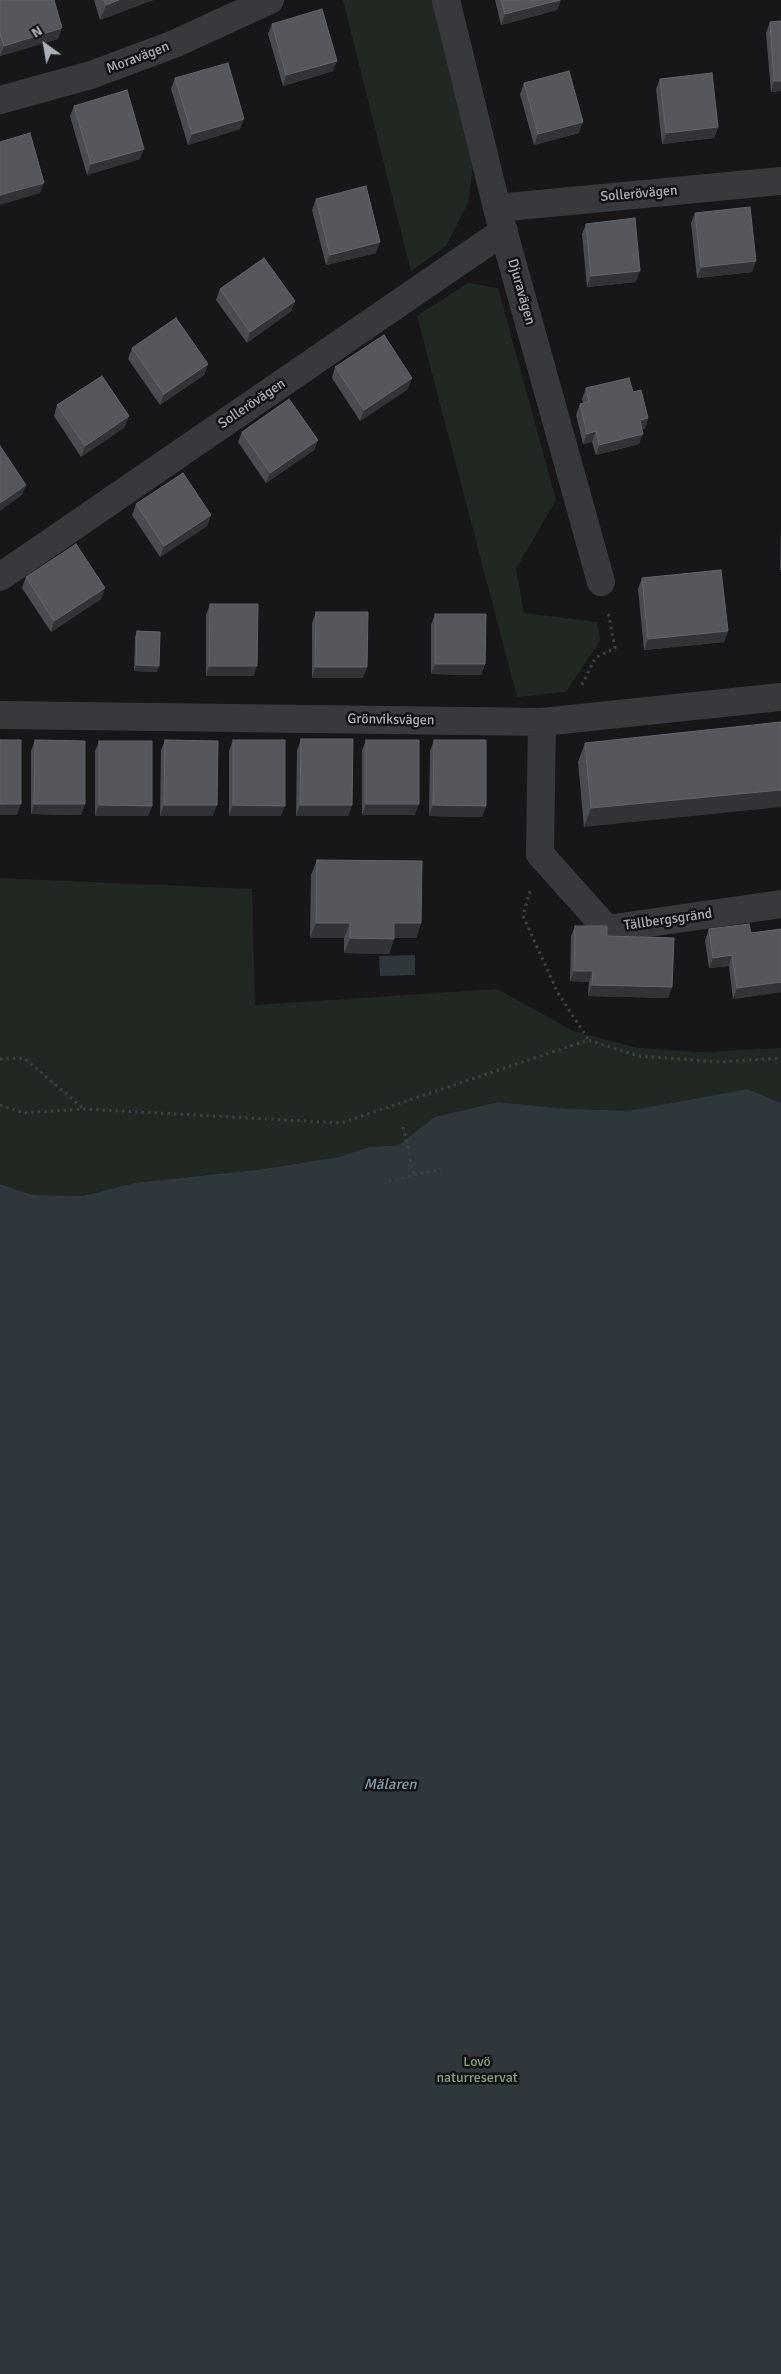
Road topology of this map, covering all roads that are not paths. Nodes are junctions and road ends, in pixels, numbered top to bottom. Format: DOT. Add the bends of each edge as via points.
graph roads {
  1 [pos="270,0"];
  2 [pos="446,0"];
  3 [pos="0,100"];
  4 [pos="781,181"];
  5 [pos="501,219"];
  6 [pos="0,577"];
  7 [pos="601,582"];
  8 [pos="781,698"];
  9 [pos="0,715"];
  10 [pos="553,721"];
  11 [pos="781,904"];
  1 -- 3 [label="street, Moravägen" via="174,44 100,72"];
  2 -- 5 [label="street, Djuravägen"];
  4 -- 5 [label="street, Sollerövägen"];
  5 -- 6 [label="street, Sollerövägen"];
  5 -- 7 [label="street, Djuravägen"];
  8 -- 10 [label="street, Grönviksvägen"];
  9 -- 10 [label="street, Grönviksvägen"];
  10 -- 11 [label="street, Tällbergsgränd" via="540,854 607,929"];
}
